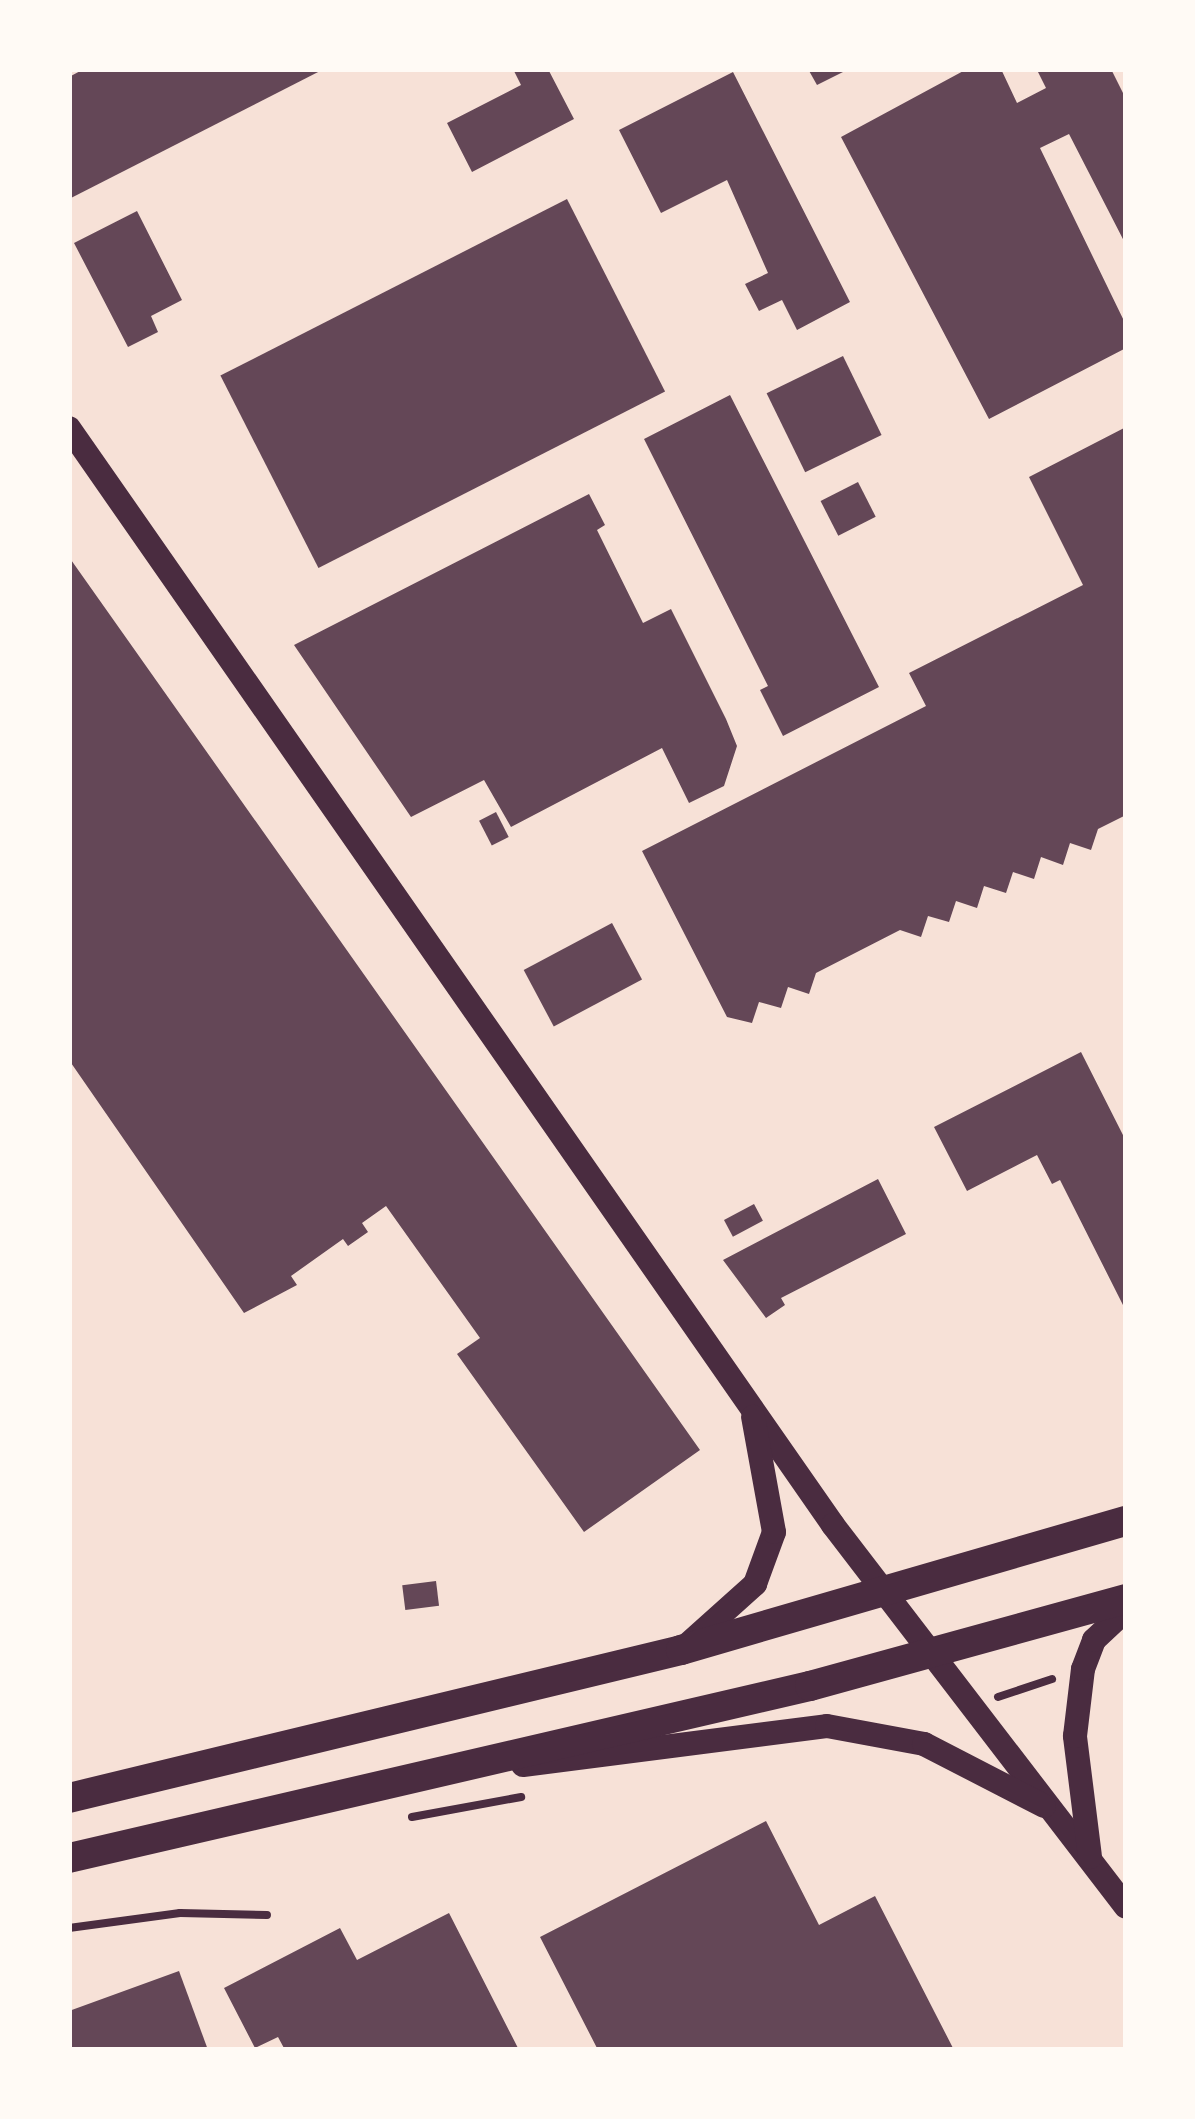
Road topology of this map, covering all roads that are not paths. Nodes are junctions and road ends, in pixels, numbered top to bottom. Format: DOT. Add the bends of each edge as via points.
graph roads {
  1 [pos="69,428"];
  2 [pos="752,1408"];
  3 [pos="1126,1520"];
  4 [pos="885,1595"];
  5 [pos="1126,1599"];
  6 [pos="1126,1610"];
  7 [pos="682,1650"];
  8 [pos="932,1656"];
  9 [pos="443,1775"];
  10 [pos="69,1798"];
  11 [pos="1055,1811"];
  12 [pos="69,1858"];
  13 [pos="1090,1859"];
  14 [pos="1126,1907"];
  1 -- 2 [label="main road"];
  2 -- 4 [label="main road"];
  2 -- 7 [label="main road" via="774,1532 755,1584"];
  3 -- 4 [label="main road"];
  4 -- 7 [label="main road"];
  4 -- 8 [label="main road"];
  5 -- 8 [label="main road"];
  6 -- 13 [label="main road" via="1094,1640 1083,1669 1075,1736"];
  7 -- 10 [label="main road"];
  8 -- 9 [label="main road"];
  8 -- 11 [label="main road"];
  9 -- 11 [label="main road" via="827,1726 924,1744"];
  9 -- 12 [label="main road"];
  11 -- 13 [label="main road"];
  13 -- 14 [label="main road"];
}
